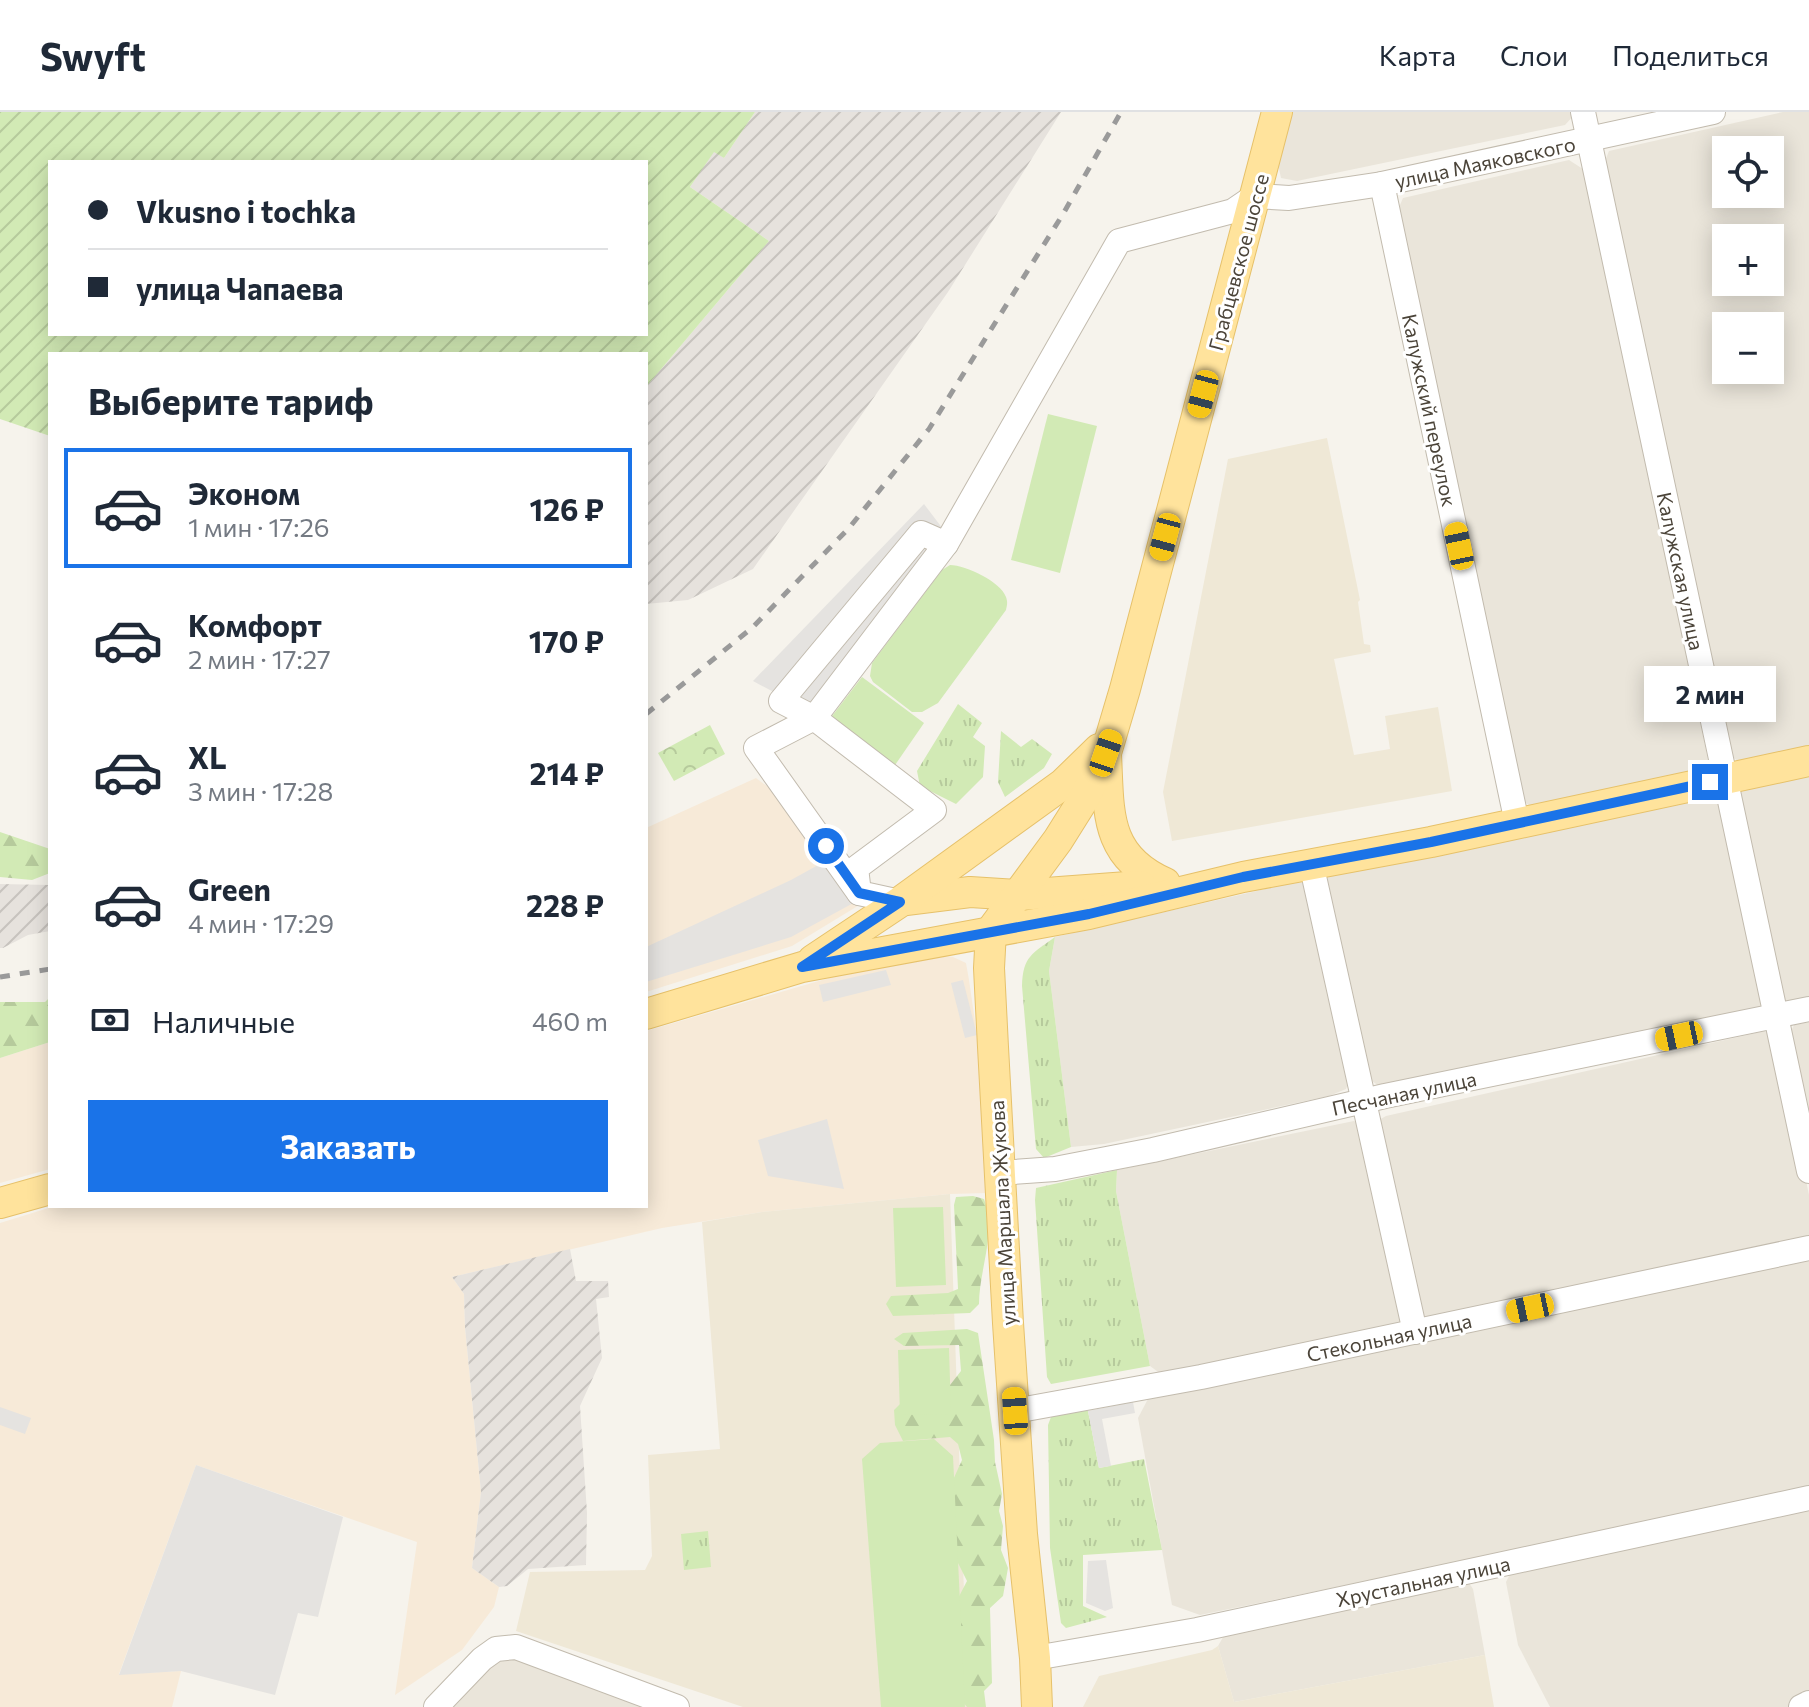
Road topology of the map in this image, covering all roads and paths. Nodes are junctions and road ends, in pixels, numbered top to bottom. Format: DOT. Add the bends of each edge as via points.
graph roads {
  1 [pos="1277,112"];
  2 [pos="1583,112"];
  3 [pos="1713,112"];
  4 [pos="1589,139"];
  5 [pos="1382,184"];
  6 [pos="1255,196"];
  7 [pos="946,544"];
  8 [pos="814,718"];
  9 [pos="1109,745"];
  10 [pos="1809,761"];
  11 [pos="1725,779"];
  12 [pos="1517,823"];
  13 [pos="1311,863"];
  14 [pos="1243,877"];
  15 [pos="1165,883"];
  16 [pos="859,893"];
  17 [pos="1019,895"];
  18 [pos="900,902"];
  19 [pos="991,931"];
  20 [pos="802,967"];
  21 [pos="1809,1009"];
  22 [pos="648,1013"];
  23 [pos="1776,1016"];
  24 [pos="1363,1101"];
  25 [pos="1809,1171"];
  26 [pos="1000,1173"];
  27 [pos="48,1190"];
  28 [pos="0,1203"];
  29 [pos="1809,1248"];
  30 [pos="1415,1332"];
  31 [pos="1015,1411"];
  32 [pos="1809,1498"];
  33 [pos="1035,1658"];
  34 [pos="1809,1703"];
  35 [pos="436,1707"];
  36 [pos="677,1707"];
  37 [pos="1037,1707"];
  38 [pos="1801,1707"];
  1 -- 6 [label="main road, Грабцевское шоссе"];
  2 -- 4 [label="street, Калужская улица"];
  3 -- 4 [label="street, улица Маяковского"];
  4 -- 5 [label="street, улица Маяковского"];
  4 -- 11 [label="street, Калужская улица"];
  5 -- 6 [label="street, улица Маяковского" via="1289,198"];
  5 -- 12 [label="street, Калужский переулок"];
  6 -- 7 [label="street" via="1233,211 1119,241"];
  6 -- 9 [label="main road, Грабцевское шоссе"];
  7 -- 8 [label="street"];
  7 -- 8 [label="street" via="921,533 781,701"];
  8 -- 16 [label="street" via="756,748"];
  8 -- 16 [label="street" via="934,810 856,868"];
  9 -- 15 [label="main road" via="1118,845 1145,875"];
  9 -- 17 [label="main road" via="1085,797"];
  9 -- 18 [label="main road"];
  10 -- 11 [label="main road"];
  11 -- 12 [label="main road"];
  11 -- 23 [label="street, Калужская улица"];
  12 -- 13 [label="main road"];
  13 -- 14 [label="main road"];
  13 -- 24 [label="street"];
  14 -- 15 [label="main road"];
  14 -- 19 [label="main road"];
  15 -- 17 [label="main road"];
  16 -- 18 [label="street"];
  17 -- 18 [label="main road" via="970,892"];
  17 -- 19 [label="main road"];
  18 -- 20 [label="main road"];
  19 -- 20 [label="main road"];
  19 -- 26 [label="main road, улица Маршала Жукова"];
  20 -- 22 [label="main road"];
  21 -- 23 [label="street, Песчаная улица"];
  23 -- 24 [label="street, Песчаная улица"];
  23 -- 25 [label="street, Калужская улица"];
  24 -- 26 [label="street, Песчаная улица" via="1153,1150 1055,1169"];
  24 -- 30 [label="street"];
  26 -- 31 [label="main road, улица Маршала Жукова"];
  27 -- 28 [label="main road"];
  29 -- 30 [label="street, Стекольная улица"];
  30 -- 31 [label="street, Стекольная улица"];
  31 -- 33 [label="main road, улица Маршала Жукова"];
  32 -- 33 [label="street, Хрустальная улица" via="1197,1630"];
  33 -- 37 [label="main road, улица Маршала Жукова"];
  34 -- 38 [label="street"];
  35 -- 36 [label="street" via="489,1654 516,1647"];
}
